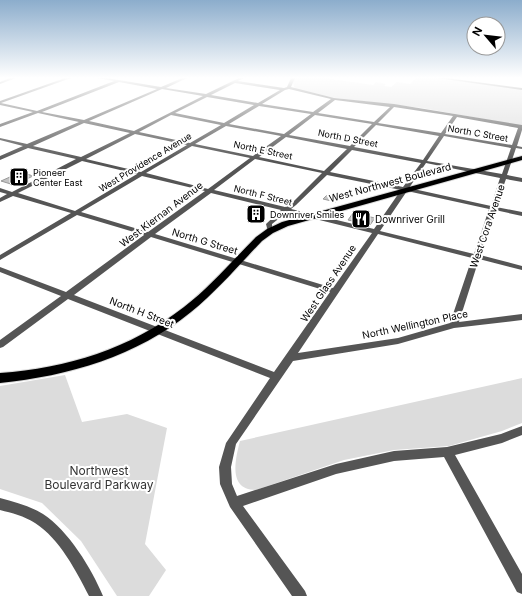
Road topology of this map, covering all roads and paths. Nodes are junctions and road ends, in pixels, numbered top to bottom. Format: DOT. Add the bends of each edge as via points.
graph roads {
  1 [pos="12,106"];
  2 [pos="54,106"];
  3 [pos="121,106"];
  4 [pos="187,106"];
  5 [pos="256,106"];
  6 [pos="269,106"];
  7 [pos="325,106"];
  8 [pos="393,106"];
  9 [pos="399,106"];
  10 [pos="38,112"];
  11 [pos="171,114"];
  12 [pos="314,114"];
  13 [pos="456,115"];
  14 [pos="85,122"];
  15 [pos="226,124"];
  16 [pos="376,124"];
  17 [pos="0,126"];
  18 [pos="522,127"];
  19 [pos="135,133"];
  20 [pos="284,135"];
  21 [pos="442,135"];
  22 [pos="0,139"];
  23 [pos="192,145"];
  24 [pos="28,146"];
  25 [pos="515,147"];
  26 [pos="351,148"];
  27 [pos="522,148"];
  28 [pos="0,158"];
  29 [pos="254,158"];
  30 [pos="522,158"];
  31 [pos="82,159"];
  32 [pos="423,161"];
  33 [pos="509,162"];
  34 [pos="474,171"];
  35 [pos="326,173"];
  36 [pos="142,174"];
  37 [pos="504,177"];
  38 [pos="522,180"];
  39 [pos="0,190"];
  40 [pos="209,190"];
  41 [pos="404,190"];
  42 [pos="13,194"];
  43 [pos="0,200"];
  44 [pos="493,208"];
  45 [pos="287,210"];
  46 [pos="76,213"];
  47 [pos="522,214"];
  48 [pos="312,216"];
  49 [pos="270,231"];
  50 [pos="376,232"];
  51 [pos="149,235"];
  52 [pos="476,257"];
  53 [pos="0,258"];
  54 [pos="236,261"];
  55 [pos="522,268"];
  56 [pos="0,269"];
  57 [pos="336,291"];
  58 [pos="68,295"];
  59 [pos="522,317"];
  60 [pos="454,326"];
  61 [pos="158,330"];
  62 [pos="0,345"];
  63 [pos="289,358"];
  64 [pos="276,376"];
  65 [pos="0,378"];
  66 [pos="522,430"];
  67 [pos="447,452"];
  68 [pos="234,503"];
  69 [pos="0,504"];
  70 [pos="522,587"];
  71 [pos="96,596"];
  72 [pos="300,596"];
  1 -- 10 [label="street, North E Street"];
  2 -- 10 [label="street"];
  3 -- 14 [label="street"];
  4 -- 11 [label="street"];
  5 -- 15 [label="street, West Providence Avenue"];
  6 -- 12 [label="street, North C Street"];
  7 -- 12 [label="street, West Kiernan Avenue"];
  8 -- 16 [label="street"];
  9 -- 13 [label="street"];
  10 -- 14 [label="street, North E Street"];
  10 -- 17 [label="street"];
  11 -- 15 [label="street, North D Street"];
  11 -- 19 [label="street"];
  12 -- 16 [label="street, North C Street"];
  12 -- 20 [label="street, West Kiernan Avenue"];
  13 -- 18 [label="street"];
  13 -- 21 [label="street, West Glass Avenue"];
  14 -- 19 [label="street, North E Street"];
  14 -- 24 [label="street"];
  15 -- 20 [label="street, North D Street"];
  15 -- 23 [label="street, West Providence Avenue"];
  16 -- 21 [label="street, North C Street"];
  16 -- 26 [label="street"];
  18 -- 25 [label="street, West Cora Avenue"];
  19 -- 23 [label="street, North E Street"];
  19 -- 31 [label="street"];
  20 -- 26 [label="street, North D Street"];
  20 -- 29 [label="street, West Kiernan Avenue"];
  21 -- 25 [label="street, North C Street"];
  21 -- 32 [label="street, West Glass Avenue"];
  22 -- 24 [label="street, North F Street"];
  23 -- 29 [label="street, North E Street"];
  23 -- 36 [label="street, West Providence Avenue"];
  24 -- 28 [label="street"];
  24 -- 31 [label="street, North F Street"];
  25 -- 27 [label="street, North C Street"];
  25 -- 33 [label="street, West Cora Avenue"];
  26 -- 32 [label="street, North D Street"];
  26 -- 35 [label="street"];
  29 -- 35 [label="street, North E Street"];
  29 -- 40 [label="street, West Kiernan Avenue"];
  30 -- 33 [label="main road, West Northwest Boulevard"];
  31 -- 36 [label="street, North F Street"];
  31 -- 42 [label="street"];
  32 -- 34 [label="street, North D Street"];
  32 -- 41 [label="street, West Glass Avenue"];
  33 -- 34 [label="main road, West Northwest Boulevard"];
  33 -- 37 [label="street, West Cora Avenue"];
  34 -- 37 [label="street, North D Street"];
  34 -- 41 [label="main road, West Northwest Boulevard"];
  35 -- 41 [label="street, North E Street"];
  35 -- 45 [label="street"];
  36 -- 40 [label="street, North F Street"];
  36 -- 46 [label="street, West Providence Avenue"];
  37 -- 38 [label="street, North D Street"];
  37 -- 44 [label="street, West Cora Avenue"];
  39 -- 42 [label="street, North G Street"];
  40 -- 45 [label="street, North F Street"];
  40 -- 51 [label="street, West Kiernan Avenue"];
  41 -- 44 [label="street, North E Street"];
  41 -- 48 [label="main road, West Northwest Boulevard"];
  41 -- 50 [label="street, West Glass Avenue"];
  42 -- 43 [label="street"];
  42 -- 46 [label="street, North G Street"];
  44 -- 47 [label="street, North E Street"];
  44 -- 52 [label="street, West Cora Avenue"];
  45 -- 48 [label="street, North F Street"];
  45 -- 49 [label="street" via="269,224"];
  46 -- 51 [label="street, North G Street"];
  46 -- 53 [label="street, West Providence Avenue"];
  48 -- 49 [label="main road, West Northwest Boulevard"];
  48 -- 50 [label="street, North F Street"];
  49 -- 54 [label="main road, West Northwest Boulevard"];
  50 -- 52 [label="street, North F Street"];
  50 -- 57 [label="street, West Glass Avenue"];
  51 -- 54 [label="street, North G Street"];
  51 -- 58 [label="street, West Kiernan Avenue"];
  52 -- 55 [label="street, North F Street"];
  52 -- 60 [label="street, West Cora Avenue"];
  54 -- 57 [label="street, North G Street"];
  54 -- 61 [label="main road, West Northwest Boulevard" via="188,309"];
  56 -- 58 [label="street, North H Street"];
  57 -- 63 [label="street, West Glass Avenue"];
  58 -- 61 [label="street, North H Street"];
  58 -- 62 [label="street, West Kiernan Avenue"];
  59 -- 60 [label="street, North Wellington Place"];
  60 -- 63 [label="street, North Wellington Place" via="398,341"];
  61 -- 64 [label="street, North H Street"];
  61 -- 65 [label="main road, West Northwest Boulevard" via="124,348 90,360 32,374"];
  63 -- 64 [label="street, West Glass Avenue"];
  64 -- 68 [label="street, West Glass Avenue" via="231,443 225,467 226,484"];
  66 -- 67 [label="street" via="502,438"];
  67 -- 68 [label="street" via="394,456 336,469"];
  67 -- 70 [label="street"];
  68 -- 72 [label="street"];
  69 -- 71 [label="street" via="22,510 45,523 83,570"];
}
